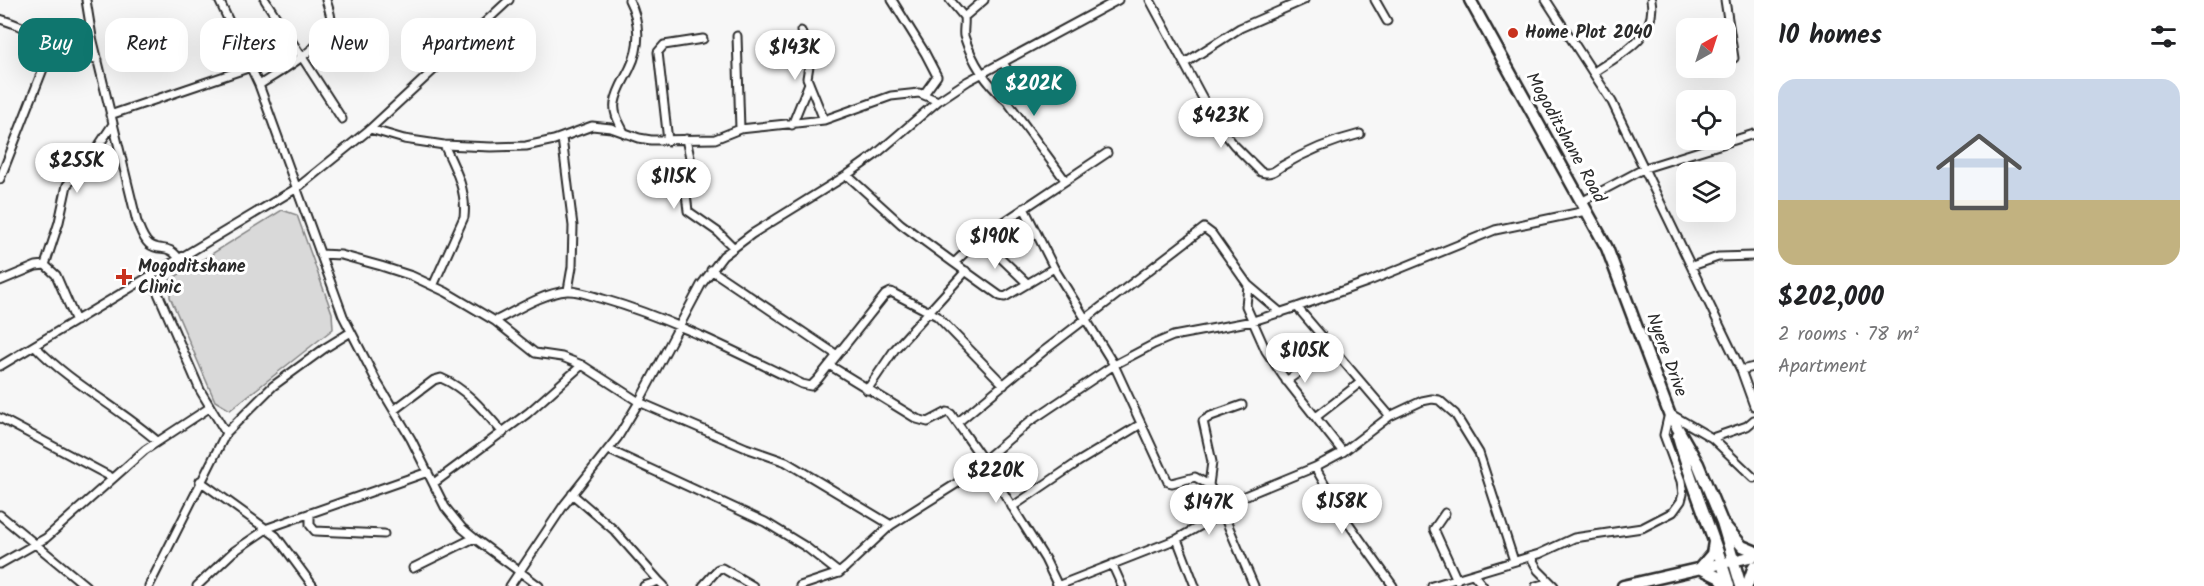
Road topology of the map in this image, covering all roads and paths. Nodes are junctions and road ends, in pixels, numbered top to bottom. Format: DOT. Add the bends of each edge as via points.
graph roads {
  1 [pos="86,0"];
  2 [pos="219,0"];
  3 [pos="265,0"];
  4 [pos="327,0"];
  5 [pos="509,0"];
  6 [pos="628,0"];
  7 [pos="892,0"];
  8 [pos="951,0"];
  9 [pos="984,0"];
  10 [pos="1118,0"];
  11 [pos="1149,0"];
  12 [pos="1304,0"];
  13 [pos="1375,0"];
  14 [pos="1470,0"];
  15 [pos="1546,0"];
  16 [pos="1652,0"];
  17 [pos="1725,0"];
  18 [pos="964,17"];
  19 [pos="228,18"];
  20 [pos="1728,18"];
  21 [pos="0,19"];
  22 [pos="1387,21"];
  23 [pos="18,26"];
  24 [pos="801,31"];
  25 [pos="737,36"];
  26 [pos="704,39"];
  27 [pos="302,56"];
  28 [pos="93,58"];
  29 [pos="98,60"];
  30 [pos="1003,62"];
  31 [pos="1185,63"];
  32 [pos="42,72"];
  33 [pos="236,72"];
  34 [pos="253,72"];
  35 [pos="1594,72"];
  36 [pos="981,74"];
  37 [pos="809,83"];
  38 [pos="259,85"];
  39 [pos="924,94"];
  40 [pos="938,101"];
  41 [pos="1006,101"];
  42 [pos="111,115"];
  43 [pos="342,119"];
  44 [pos="824,120"];
  45 [pos="113,124"];
  46 [pos="792,125"];
  47 [pos="370,129"];
  48 [pos="741,129"];
  49 [pos="625,134"];
  50 [pos="1360,134"];
  51 [pos="1754,134"];
  52 [pos="561,138"];
  53 [pos="686,139"];
  54 [pos="668,141"];
  55 [pos="444,145"];
  56 [pos="1107,153"];
  57 [pos="1645,168"];
  58 [pos="847,175"];
  59 [pos="0,180"];
  60 [pos="1065,180"];
  61 [pos="297,188"];
  62 [pos="1584,207"];
  63 [pos="1024,208"];
  64 [pos="980,238"];
  65 [pos="733,247"];
  66 [pos="320,254"];
  67 [pos="1754,256"];
  68 [pos="180,260"];
  69 [pos="954,263"];
  70 [pos="45,266"];
  71 [pos="1692,266"];
  72 [pos="1054,268"];
  73 [pos="711,270"];
  74 [pos="966,271"];
  75 [pos="151,277"];
  76 [pos="0,281"];
  77 [pos="1028,284"];
  78 [pos="1248,285"];
  79 [pos="433,286"];
  80 [pos="568,290"];
  81 [pos="1626,295"];
  82 [pos="1297,307"];
  83 [pos="930,312"];
  84 [pos="1281,313"];
  85 [pos="1086,318"];
  86 [pos="76,321"];
  87 [pos="495,321"];
  88 [pos="1253,321"];
  89 [pos="680,326"];
  90 [pos="351,332"];
  91 [pos="35,346"];
  92 [pos="1333,349"];
  93 [pos="837,355"];
  94 [pos="582,365"];
  95 [pos="829,365"];
  96 [pos="1114,365"];
  97 [pos="0,366"];
  98 [pos="1754,367"];
  99 [pos="1741,370"];
  100 [pos="1286,381"];
  101 [pos="1361,382"];
  102 [pos="1004,385"];
  103 [pos="867,390"];
  104 [pos="639,402"];
  105 [pos="1242,405"];
  106 [pos="1754,406"];
  107 [pos="209,408"];
  108 [pos="394,410"];
  109 [pos="1669,413"];
  110 [pos="1390,416"];
  111 [pos="1317,417"];
  112 [pos="0,418"];
  113 [pos="1754,420"];
  114 [pos="957,423"];
  115 [pos="1141,424"];
  116 [pos="1675,426"];
  117 [pos="226,433"];
  118 [pos="503,433"];
  119 [pos="1712,438"];
  120 [pos="157,441"];
  121 [pos="609,450"];
  122 [pos="1343,452"];
  123 [pos="983,459"];
  124 [pos="1315,468"];
  125 [pos="428,472"];
  126 [pos="113,478"];
  127 [pos="1754,478"];
  128 [pos="200,481"];
  129 [pos="434,483"];
  130 [pos="1209,485"];
  131 [pos="572,494"];
  132 [pos="1012,507"];
  133 [pos="310,513"];
  134 [pos="1223,513"];
  135 [pos="1445,513"];
  136 [pos="0,515"];
  137 [pos="1722,522"];
  138 [pos="891,525"];
  139 [pos="267,528"];
  140 [pos="384,534"];
  141 [pos="474,538"];
  142 [pos="1714,538"];
  143 [pos="1177,539"];
  144 [pos="34,545"];
  145 [pos="1754,551"];
  146 [pos="1754,556"];
  147 [pos="1531,557"];
  148 [pos="1734,560"];
  149 [pos="1514,561"];
  150 [pos="1722,563"];
  151 [pos="0,564"];
  152 [pos="1112,564"];
  153 [pos="1754,566"];
  154 [pos="413,568"];
  155 [pos="1700,568"];
  156 [pos="520,572"];
  157 [pos="838,573"];
  158 [pos="1474,575"];
  159 [pos="1457,580"];
  160 [pos="662,583"];
  161 [pos="1552,584"];
  162 [pos="1444,585"];
  163 [pos="86,586"];
  164 [pos="149,586"];
  165 [pos="197,586"];
  166 [pos="313,586"];
  167 [pos="510,586"];
  168 [pos="539,586"];
  169 [pos="644,586"];
  170 [pos="703,586"];
  171 [pos="753,586"];
  172 [pos="800,586"];
  173 [pos="1057,586"];
  174 [pos="1122,586"];
  175 [pos="1195,586"];
  176 [pos="1254,586"];
  177 [pos="1393,586"];
  178 [pos="1432,586"];
  179 [pos="1483,586"];
  180 [pos="1536,586"];
  181 [pos="1623,586"];
  182 [pos="1727,586"];
  183 [pos="1741,586"];
  184 [pos="1747,586"];
  1 -- 29 [label="street"];
  2 -- 19 [label="street"];
  3 -- 27 [label="street"];
  4 -- 27 [label="street" via="332,23 329,32"];
  5 -- 47 [label="street"];
  6 -- 49 [label="street" via="638,37 632,65 615,103 616,116"];
  7 -- 39 [label="street" via="937,76"];
  8 -- 18 [label="street"];
  9 -- 18 [label="street"];
  10 -- 30 [label="street"];
  11 -- 31 [label="street"];
  12 -- 31 [label="street" via="1240,28"];
  13 -- 22 [label="street"];
  14 -- 62 [label="main road, Mogoditshane Road"];
  15 -- 35 [label="street"];
  16 -- 35 [label="street" via="1642,38"];
  17 -- 20 [label="street"];
  18 -- 36 [label="street" via="964,35"];
  21 -- 23 [label="street"];
  24 -- 37 [label="street" via="810,60"];
  25 -- 48 [label="street"];
  26 -- 54 [label="street" via="664,45 658,52"];
  27 -- 38 [label="street"];
  27 -- 43 [label="street"];
  28 -- 29 [label="street"];
  29 -- 42 [label="street"];
  30 -- 36 [label="street"];
  30 -- 41 [label="street" via="1010,75 1004,87"];
  31 -- 50 [label="street" via="1215,121 1261,172 1272,173 1297,157"];
  32 -- 59 [label="street"];
  33 -- 42 [label="street"];
  34 -- 38 [label="street"];
  35 -- 57 [label="street"];
  36 -- 40 [label="street"];
  36 -- 41 [label="street"];
  37 -- 44 [label="street"];
  37 -- 46 [label="street"];
  38 -- 61 [label="street"];
  39 -- 40 [label="street"];
  39 -- 44 [label="street" via="891,96"];
  40 -- 58 [label="street"];
  41 -- 60 [label="street"];
  42 -- 45 [label="street"];
  44 -- 46 [label="street"];
  45 -- 68 [label="street" via="143,236 153,247 169,249"];
  45 -- 70 [label="street" via="67,185"];
  46 -- 48 [label="street"];
  47 -- 55 [label="street"];
  47 -- 61 [label="street"];
  48 -- 53 [label="street" via="715,139"];
  49 -- 52 [label="street" via="592,126"];
  49 -- 54 [label="street"];
  51 -- 57 [label="street"];
  52 -- 55 [label="street" via="508,148"];
  52 -- 80 [label="street" via="573,226"];
  53 -- 54 [label="street"];
  53 -- 65 [label="street" via="691,162 686,194 688,211"];
  55 -- 79 [label="street" via="466,204"];
  56 -- 60 [label="street"];
  57 -- 62 [label="street"];
  57 -- 71 [label="street"];
  58 -- 65 [label="street"];
  58 -- 69 [label="street" via="901,224"];
  60 -- 63 [label="street"];
  61 -- 66 [label="street"];
  61 -- 68 [label="street"];
  62 -- 81 [label="main road, Mogoditshane Road" via="1607,248"];
  62 -- 82 [label="street" via="1495,230"];
  63 -- 64 [label="street"];
  63 -- 72 [label="street"];
  64 -- 69 [label="street"];
  64 -- 77 [label="street"];
  65 -- 73 [label="street"];
  66 -- 79 [label="street" via="341,255 381,266"];
  66 -- 90 [label="street"];
  67 -- 71 [label="street" via="1718,258"];
  68 -- 75 [label="street"];
  69 -- 74 [label="street"];
  70 -- 76 [label="street"];
  70 -- 86 [label="street" via="56,275"];
  71 -- 99 [label="street"];
  72 -- 77 [label="street"];
  72 -- 85 [label="street"];
  73 -- 89 [label="street"];
  73 -- 93 [label="street"];
  74 -- 77 [label="street" via="1000,296 1010,295"];
  74 -- 83 [label="street"];
  75 -- 86 [label="street"];
  75 -- 107 [label="street"];
  78 -- 84 [label="street"];
  78 -- 85 [label="street" via="1204,228"];
  78 -- 88 [label="street" via="1246,306"];
  79 -- 87 [label="street"];
  80 -- 87 [label="street"];
  80 -- 89 [label="street" via="634,308"];
  81 -- 109 [label="main road, Nyere Drive"];
  82 -- 84 [label="street"];
  82 -- 92 [label="street"];
  83 -- 93 [label="street" via="888,292"];
  83 -- 102 [label="street" via="968,345"];
  83 -- 103 [label="street" via="896,349"];
  84 -- 88 [label="street"];
  85 -- 96 [label="street"];
  85 -- 102 [label="street"];
  86 -- 91 [label="street"];
  87 -- 94 [label="street" via="536,353"];
  88 -- 96 [label="street" via="1173,336"];
  88 -- 100 [label="street" via="1266,351"];
  89 -- 95 [label="street" via="807,386 814,384"];
  89 -- 104 [label="street"];
  90 -- 108 [label="street"];
  90 -- 117 [label="street" via="273,386"];
  91 -- 97 [label="street"];
  91 -- 120 [label="street" via="56,367"];
  92 -- 100 [label="street"];
  92 -- 101 [label="street"];
  93 -- 95 [label="street"];
  94 -- 104 [label="street"];
  94 -- 118 [label="street"];
  95 -- 103 [label="street"];
  96 -- 115 [label="street"];
  96 -- 123 [label="street" via="1029,422"];
  98 -- 99 [label="street"];
  99 -- 106 [label="street"];
  100 -- 111 [label="street"];
  101 -- 110 [label="street"];
  101 -- 111 [label="street"];
  102 -- 114 [label="street"];
  103 -- 114 [label="street" via="922,421 947,412"];
  104 -- 121 [label="street"];
  104 -- 138 [label="street" via="786,462"];
  105 -- 130 [label="street" via="1203,421 1212,462"];
  107 -- 117 [label="street"];
  107 -- 120 [label="street"];
  108 -- 118 [label="street" via="441,378 473,400"];
  108 -- 125 [label="street"];
  109 -- 116 [label="main road, Nyere Drive"];
  109 -- 119 [label="street"];
  109 -- 147 [label="street" via="1664,435 1683,494 1672,512 1642,528 1574,538"];
  110 -- 122 [label="street"];
  110 -- 149 [label="street" via="1432,399 1455,414 1484,465"];
  111 -- 122 [label="street"];
  112 -- 126 [label="street"];
  113 -- 119 [label="street"];
  114 -- 123 [label="street"];
  115 -- 130 [label="street" via="1168,482 1196,477"];
  115 -- 132 [label="street"];
  116 -- 137 [label="main road" via="1695,458"];
  116 -- 142 [label="main road"];
  117 -- 128 [label="street"];
  118 -- 129 [label="street"];
  119 -- 127 [label="street"];
  120 -- 126 [label="street"];
  121 -- 131 [label="street"];
  121 -- 157 [label="street" via="765,522"];
  122 -- 124 [label="street"];
  123 -- 132 [label="street"];
  123 -- 138 [label="street" via="956,484"];
  124 -- 134 [label="street" via="1250,493"];
  124 -- 177 [label="street"];
  125 -- 129 [label="street"];
  125 -- 133 [label="street"];
  126 -- 144 [label="street" via="57,530"];
  128 -- 139 [label="street"];
  128 -- 164 [label="street"];
  129 -- 141 [label="street" via="453,518"];
  130 -- 134 [label="street"];
  131 -- 156 [label="street"];
  131 -- 160 [label="street" via="614,530"];
  132 -- 173 [label="street"];
  133 -- 139 [label="street"];
  133 -- 140 [label="street" via="310,525 315,531"];
  134 -- 143 [label="street"];
  134 -- 176 [label="street"];
  135 -- 159 [label="street" via="1434,529"];
  136 -- 144 [label="street"];
  137 -- 145 [label="main road" via="1742,546"];
  137 -- 148 [label="main road"];
  138 -- 157 [label="street"];
  139 -- 165 [label="street" via="233,552"];
  139 -- 166 [label="street" via="286,547"];
  141 -- 154 [label="street"];
  141 -- 156 [label="street"];
  142 -- 150 [label="main road"];
  142 -- 155 [label="main road" via="1712,554"];
  143 -- 152 [label="street"];
  143 -- 175 [label="street"];
  144 -- 151 [label="street"];
  144 -- 163 [label="street"];
  146 -- 148 [label="main road"];
  147 -- 149 [label="street"];
  147 -- 161 [label="street"];
  148 -- 150 [label="main road"];
  148 -- 183 [label="main road"];
  149 -- 158 [label="street"];
  150 -- 155 [label="main road"];
  150 -- 182 [label="main road"];
  152 -- 173 [label="street"];
  152 -- 174 [label="street"];
  153 -- 184 [label="main road"];
  155 -- 181 [label="main road"];
  155 -- 182 [label="main road"];
  156 -- 167 [label="street"];
  156 -- 168 [label="street"];
  157 -- 172 [label="street"];
  158 -- 159 [label="street"];
  158 -- 179 [label="street"];
  159 -- 162 [label="street"];
  160 -- 169 [label="street"];
  161 -- 180 [label="street"];
  162 -- 178 [label="street"];
  170 -- 171 [label="street" via="722,568"];
}
